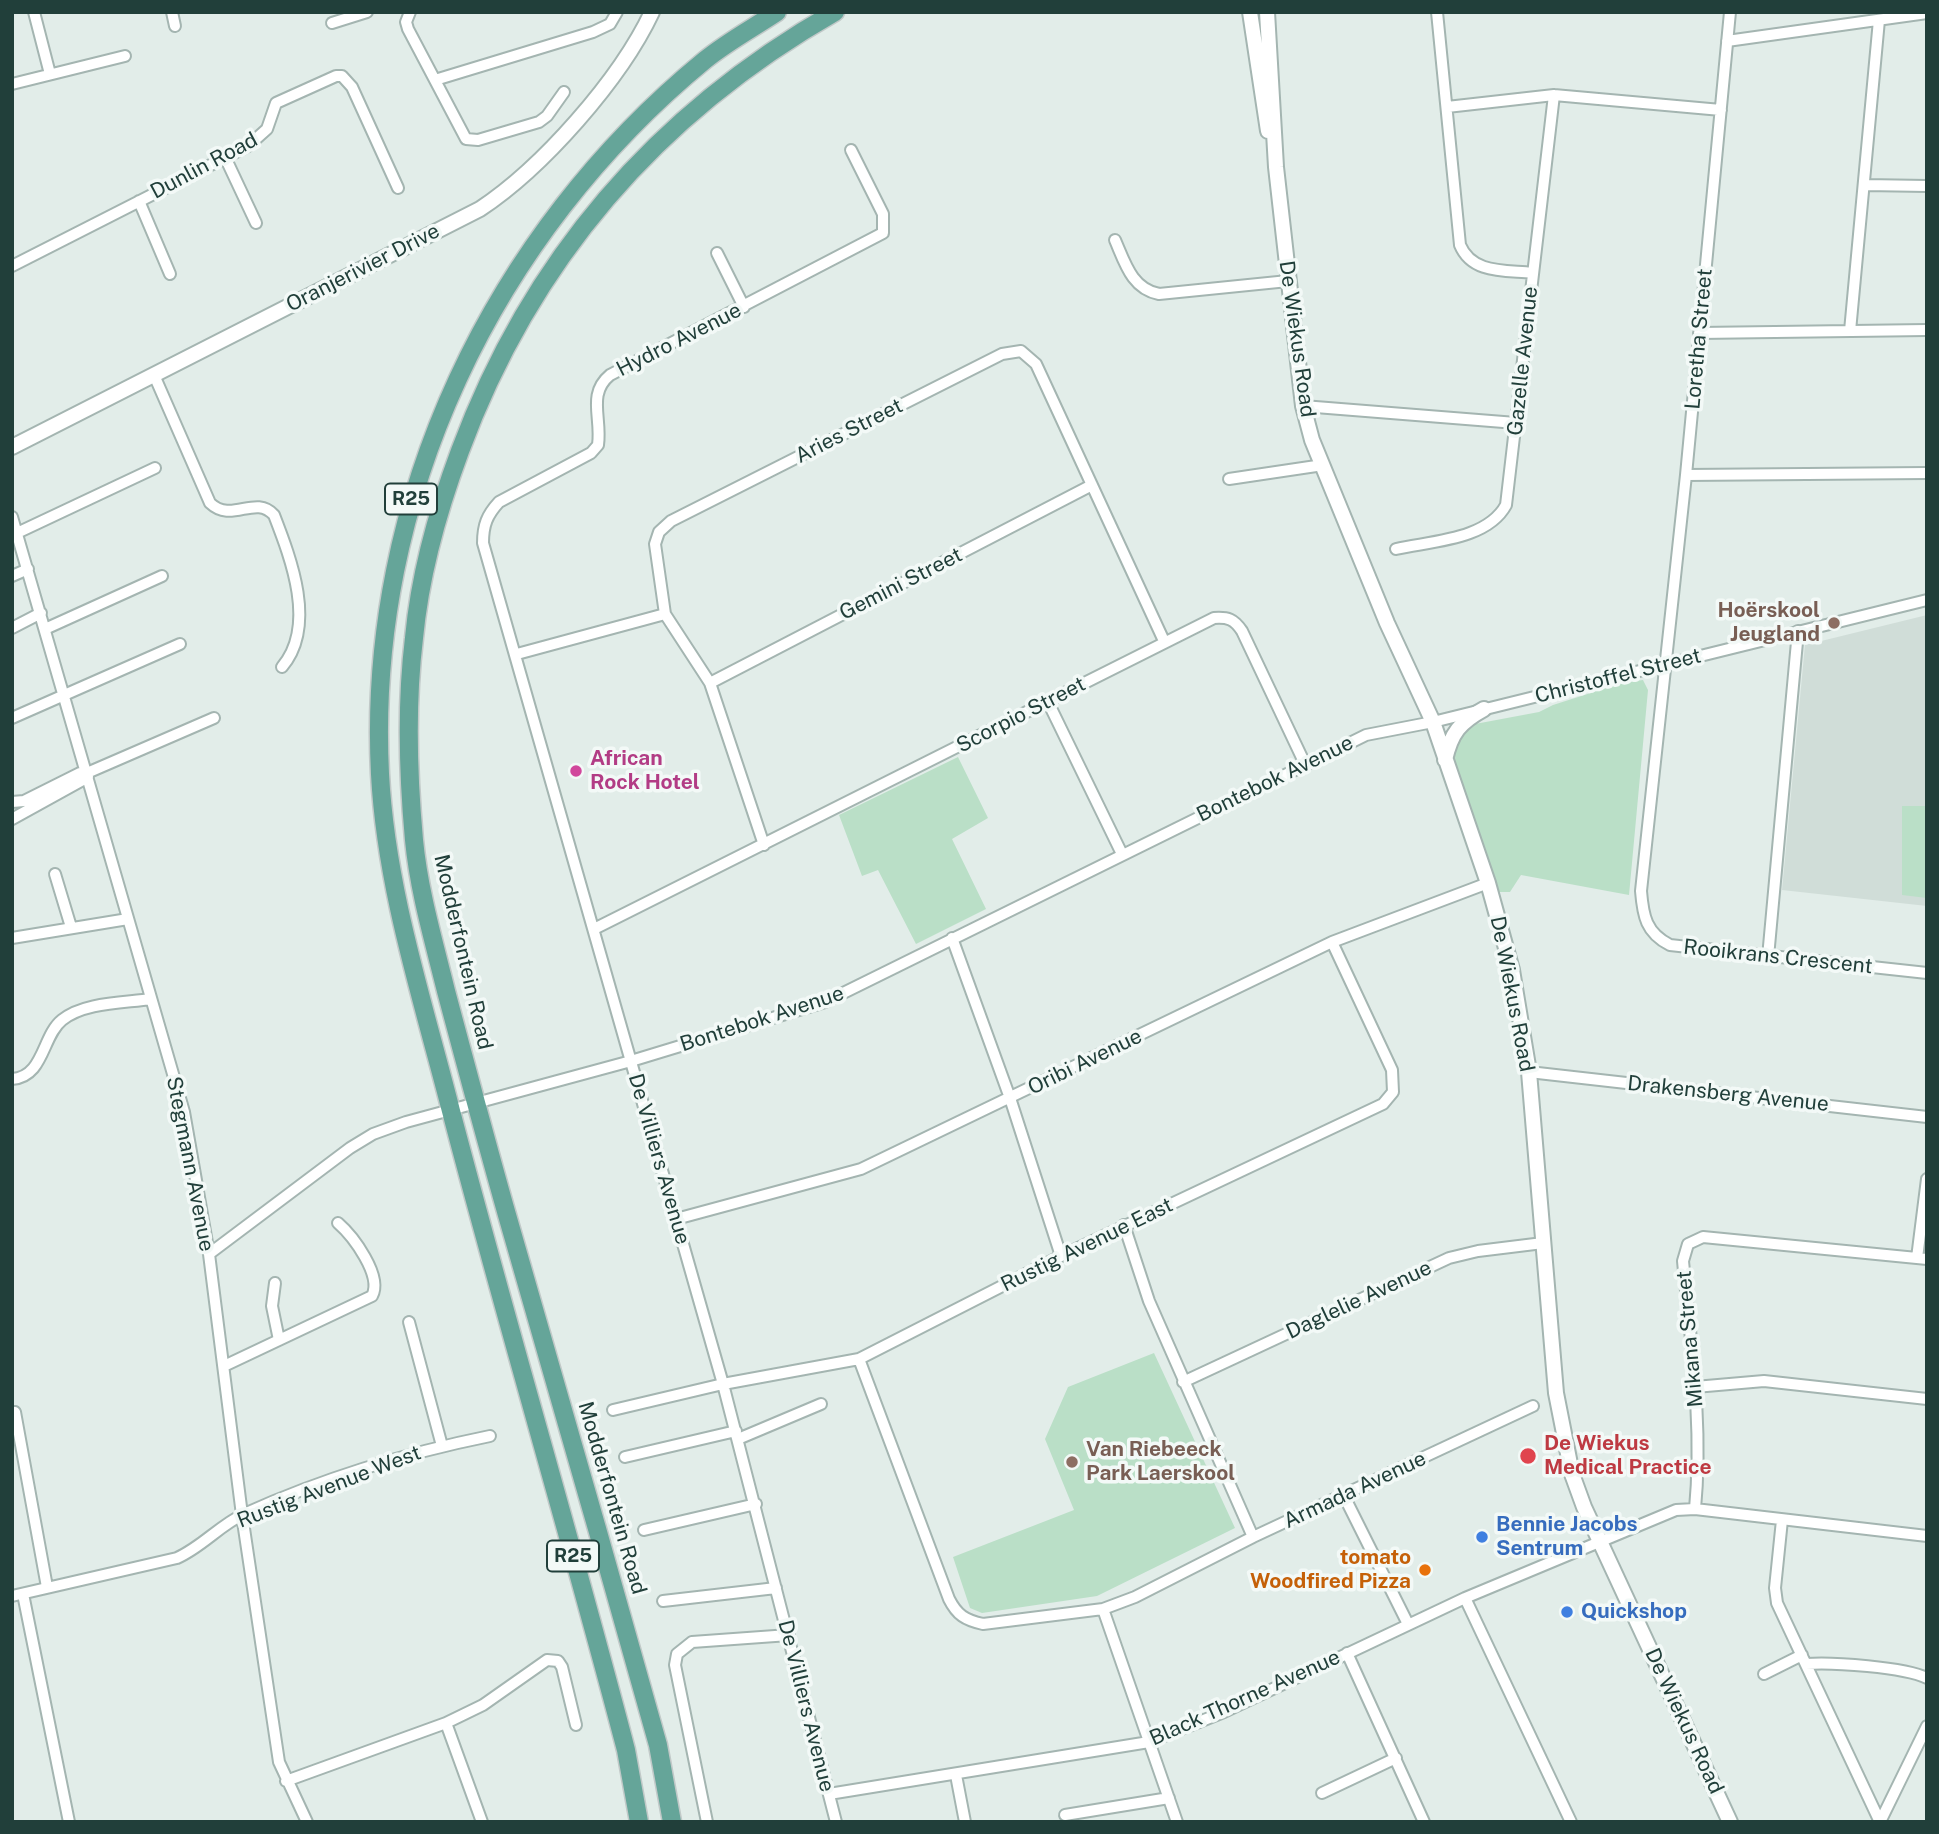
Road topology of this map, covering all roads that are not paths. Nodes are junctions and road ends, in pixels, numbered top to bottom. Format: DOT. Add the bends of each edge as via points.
graph roads {
  1 [pos="34,12"];
  2 [pos="172,12"];
  3 [pos="366,12"];
  4 [pos="410,12"];
  5 [pos="617,12"];
  6 [pos="652,12"];
  7 [pos="777,12"];
  8 [pos="835,12"];
  9 [pos="1250,12"];
  10 [pos="1267,12"];
  11 [pos="1437,12"];
  12 [pos="1730,12"];
  13 [pos="1927,13"];
  14 [pos="1879,20"];
  15 [pos="332,23"];
  16 [pos="175,26"];
  17 [pos="1727,41"];
  18 [pos="125,55"];
  19 [pos="50,74"];
  20 [pos="435,80"];
  21 [pos="12,84"];
  22 [pos="564,92"];
  23 [pos="1554,95"];
  24 [pos="1447,107"];
  25 [pos="1721,110"];
  26 [pos="851,150"];
  27 [pos="225,157"];
  28 [pos="1276,167"];
  29 [pos="1865,185"];
  30 [pos="1927,186"];
  31 [pos="398,188"];
  32 [pos="139,201"];
  33 [pos="256,223"];
  34 [pos="1115,240"];
  35 [pos="717,253"];
  36 [pos="12,266"];
  37 [pos="1532,273"];
  38 [pos="170,274"];
  39 [pos="1288,281"];
  40 [pos="744,307"];
  41 [pos="1927,330"];
  42 [pos="1850,331"];
  43 [pos="1699,333"];
  44 [pos="154,375"];
  45 [pos="1303,406"];
  46 [pos="1516,423"];
  47 [pos="12,447"];
  48 [pos="1323,466"];
  49 [pos="155,468"];
  50 [pos="1927,474"];
  51 [pos="1686,475"];
  52 [pos="1229,479"];
  53 [pos="1092,485"];
  54 [pos="499,502"];
  55 [pos="12,517"];
  56 [pos="16,535"];
  57 [pos="1396,549"];
  58 [pos="28,569"];
  59 [pos="12,576"];
  60 [pos="162,576"];
  61 [pos="1927,600"];
  62 [pos="41,614"];
  63 [pos="665,614"];
  64 [pos="12,628"];
  65 [pos="46,629"];
  66 [pos="1798,631"];
  67 [pos="1164,641"];
  68 [pos="180,644"];
  69 [pos="517,654"];
  70 [pos="1664,665"];
  71 [pos="282,667"];
  72 [pos="710,683"];
  73 [pos="64,693"];
  74 [pos="1048,702"];
  75 [pos="1485,709"];
  76 [pos="12,718"];
  77 [pos="214,718"];
  78 [pos="1433,722"];
  79 [pos="1444,762"];
  80 [pos="1305,764"];
  81 [pos="87,774"];
  82 [pos="12,802"];
  83 [pos="12,819"];
  84 [pos="764,845"];
  85 [pos="1122,854"];
  86 [pos="55,874"];
  87 [pos="1488,883"];
  88 [pos="128,919"];
  89 [pos="71,927"];
  90 [pos="594,929"];
  91 [pos="12,938"];
  92 [pos="952,938"];
  93 [pos="1332,942"];
  94 [pos="1768,957"];
  95 [pos="1927,974"];
  96 [pos="151,999"];
  97 [pos="631,1061"];
  98 [pos="1529,1072"];
  99 [pos="12,1079"];
  100 [pos="1010,1098"];
  101 [pos="475,1103"];
  102 [pos="451,1110"];
  103 [pos="1927,1117"];
  104 [pos="1927,1179"];
  105 [pos="676,1220"];
  106 [pos="338,1223"];
  107 [pos="1124,1225"];
  108 [pos="1543,1243"];
  109 [pos="209,1254"];
  110 [pos="1061,1256"];
  111 [pos="1922,1258"];
  112 [pos="275,1283"];
  113 [pos="409,1322"];
  114 [pos="279,1340"];
  115 [pos="859,1359"];
  116 [pos="224,1366"];
  117 [pos="1183,1382"];
  118 [pos="723,1384"];
  119 [pos="1695,1387"];
  120 [pos="1927,1399"];
  121 [pos="821,1404"];
  122 [pos="1533,1406"];
  123 [pos="613,1410"];
  124 [pos="15,1412"];
  125 [pos="736,1435"];
  126 [pos="490,1436"];
  127 [pos="442,1446"];
  128 [pos="625,1457"];
  129 [pos="1344,1496"];
  130 [pos="756,1504"];
  131 [pos="1695,1509"];
  132 [pos="242,1515"];
  133 [pos="1782,1520"];
  134 [pos="645,1530"];
  135 [pos="1927,1536"];
  136 [pos="1253,1537"];
  137 [pos="1601,1543"];
  138 [pos="47,1587"];
  139 [pos="776,1588"];
  140 [pos="18,1595"];
  141 [pos="1465,1598"];
  142 [pos="663,1601"];
  143 [pos="1103,1609"];
  144 [pos="1408,1624"];
  145 [pos="789,1636"];
  146 [pos="1347,1653"];
  147 [pos="1804,1659"];
  148 [pos="1764,1674"];
  149 [pos="1927,1678"];
  150 [pos="446,1723"];
  151 [pos="576,1725"];
  152 [pos="1927,1726"];
  153 [pos="1149,1742"];
  154 [pos="1396,1758"];
  155 [pos="956,1775"];
  156 [pos="286,1781"];
  157 [pos="1321,1793"];
  158 [pos="829,1794"];
  159 [pos="1169,1798"];
  160 [pos="1065,1815"];
  161 [pos="69,1822"];
  162 [pos="307,1822"];
  163 [pos="482,1822"];
  164 [pos="639,1822"];
  165 [pos="672,1822"];
  166 [pos="707,1822"];
  167 [pos="836,1822"];
  168 [pos="965,1822"];
  169 [pos="1177,1822"];
  170 [pos="1424,1822"];
  171 [pos="1571,1822"];
  172 [pos="1730,1822"];
  173 [pos="1880,1822"];
  1 -- 19 [label="street"];
  2 -- 16 [label="street"];
  3 -- 15 [label="street"];
  4 -- 20 [label="street" via="408,29"];
  5 -- 20 [label="street" via="610,24 593,32"];
  6 -- 44 [label="street, Oranjerivier Drive" via="596,96 536,163 499,196"];
  7 -- 102 [label="main road, R25" via="710,56 659,100 580,184 532,246 480,331 450,392 415,486 383,632 378,702 380,776 399,908"];
  8 -- 101 [label="main road, Modderfontein Road / R25" via="697,106 605,198 558,261 498,360 446,490 424,572 414,636 409,706 411,781 426,914"];
  9 -- 28 [label="street, De Wiekus Road"];
  10 -- 28 [label="street, De Wiekus Road"];
  11 -- 24 [label="street"];
  12 -- 17 [label="street, Loretha Street"];
  13 -- 14 [label="street"];
  14 -- 17 [label="street"];
  14 -- 29 [label="street"];
  17 -- 25 [label="street, Loretha Street"];
  18 -- 19 [label="street"];
  19 -- 21 [label="street"];
  20 -- 22 [label="street" via="463,136 471,141 539,122"];
  23 -- 24 [label="street"];
  23 -- 25 [label="street"];
  23 -- 37 [label="street, Gazelle Avenue"];
  24 -- 37 [label="street" via="1464,255 1484,268"];
  25 -- 43 [label="street, Loretha Street"];
  26 -- 40 [label="street, Hydro Avenue" via="885,220 879,237"];
  27 -- 31 [label="street, Dunlin Road" via="260,139 276,103 329,77 342,76 352,87"];
  27 -- 32 [label="street, Dunlin Road"];
  27 -- 33 [label="street"];
  28 -- 39 [label="street, De Wiekus Road"];
  29 -- 30 [label="street"];
  29 -- 42 [label="street"];
  32 -- 36 [label="street, Dunlin Road"];
  32 -- 38 [label="street"];
  34 -- 39 [label="street" via="1130,273 1147,292"];
  35 -- 40 [label="street"];
  37 -- 46 [label="street, Gazelle Avenue"];
  39 -- 45 [label="street, De Wiekus Road"];
  40 -- 54 [label="street, Hydro Avenue" via="610,375 599,384 596,394 598,445"];
  41 -- 42 [label="street"];
  42 -- 43 [label="street"];
  43 -- 51 [label="street, Loretha Street"];
  44 -- 47 [label="street, Oranjerivier Drive"];
  44 -- 71 [label="street" via="210,503 228,513 258,505 274,515 299,606 293,649"];
  45 -- 46 [label="street"];
  45 -- 48 [label="street, De Wiekus Road"];
  46 -- 57 [label="street, Gazelle Avenue" via="1509,493 1501,514 1479,530"];
  48 -- 52 [label="street"];
  48 -- 78 [label="street, De Wiekus Road"];
  49 -- 56 [label="street"];
  50 -- 51 [label="street"];
  51 -- 70 [label="street, Loretha Street"];
  53 -- 63 [label="street, Aries Street" via="1030,355 1021,351 1002,354 671,521 654,544"];
  53 -- 67 [label="street"];
  53 -- 72 [label="street, Gemini Street"];
  54 -- 69 [label="street, De Villiers Avenue" via="483,527 483,543"];
  55 -- 56 [label="street, Stegmann Avenue"];
  56 -- 58 [label="street, Stegmann Avenue"];
  58 -- 59 [label="street"];
  58 -- 62 [label="street, Stegmann Avenue"];
  60 -- 65 [label="street"];
  61 -- 66 [label="street, Christoffel Street"];
  62 -- 64 [label="street"];
  62 -- 65 [label="street, Stegmann Avenue"];
  63 -- 69 [label="street"];
  63 -- 72 [label="street"];
  65 -- 73 [label="street, Stegmann Avenue"];
  66 -- 70 [label="street, Christoffel Street"];
  66 -- 94 [label="street"];
  67 -- 74 [label="street, Scorpio Street"];
  67 -- 80 [label="street, Scorpio Street" via="1214,618 1236,622"];
  68 -- 73 [label="street"];
  69 -- 90 [label="street, De Villiers Avenue"];
  70 -- 75 [label="street, Christoffel Street"];
  70 -- 94 [label="street, Rooikrans Crescent" via="1641,891 1643,915 1657,939 1670,945"];
  72 -- 84 [label="street"];
  73 -- 76 [label="street"];
  73 -- 81 [label="street, Stegmann Avenue"];
  74 -- 84 [label="street, Scorpio Street"];
  74 -- 85 [label="street"];
  75 -- 78 [label="street, Christoffel Street"];
  75 -- 79 [label="street" via="1453,733"];
  77 -- 81 [label="street"];
  78 -- 79 [label="street, De Wiekus Road"];
  78 -- 80 [label="street, Bontebok Avenue" via="1366,734"];
  79 -- 87 [label="street, De Wiekus Road"];
  80 -- 85 [label="street, Bontebok Avenue"];
  81 -- 82 [label="street"];
  81 -- 83 [label="street"];
  81 -- 88 [label="street, Stegmann Avenue"];
  84 -- 90 [label="street, Scorpio Street"];
  85 -- 92 [label="street, Bontebok Avenue"];
  86 -- 89 [label="street"];
  87 -- 93 [label="street, Oribi Avenue"];
  87 -- 98 [label="street, De Wiekus Road" via="1512,970"];
  88 -- 89 [label="street"];
  88 -- 96 [label="street, Stegmann Avenue"];
  89 -- 91 [label="street"];
  90 -- 97 [label="street, De Villiers Avenue"];
  92 -- 97 [label="street, Bontebok Avenue" via="825,1002"];
  92 -- 100 [label="street"];
  93 -- 100 [label="street, Oribi Avenue"];
  93 -- 107 [label="street, Rustig Avenue East" via="1392,1070 1394,1086 1389,1099"];
  94 -- 95 [label="street, Rooikrans Crescent"];
  96 -- 99 [label="street" via="88,1009 63,1019 33,1070"];
  96 -- 109 [label="street, Stegmann Avenue" via="184,1112"];
  97 -- 101 [label="street, Bontebok Avenue"];
  97 -- 105 [label="street, De Villiers Avenue"];
  98 -- 103 [label="street, Drakensberg Avenue"];
  98 -- 108 [label="street, De Wiekus Road"];
  100 -- 105 [label="street, Oribi Avenue" via="861,1169"];
  100 -- 110 [label="street"];
  101 -- 102 [label="street, Bontebok Avenue"];
  101 -- 165 [label="main road, Modderfontein Road / R25" via="658,1745"];
  102 -- 109 [label="street, Bontebok Avenue" via="373,1134"];
  102 -- 164 [label="main road, R25" via="626,1750"];
  104 -- 111 [label="street"];
  105 -- 118 [label="street, De Villiers Avenue"];
  106 -- 114 [label="street" via="348,1231 369,1269 374,1291"];
  107 -- 110 [label="street, Rustig Avenue East"];
  107 -- 117 [label="street"];
  108 -- 117 [label="street, Daglelie Avenue" via="1449,1258"];
  108 -- 137 [label="street, De Wiekus Road" via="1563,1437 1572,1474"];
  109 -- 116 [label="street, Stegmann Avenue"];
  110 -- 115 [label="street, Rustig Avenue East"];
  111 -- 119 [label="street, Mikana Street" via="1703,1237 1693,1240 1683,1261"];
  112 -- 114 [label="street" via="272,1306"];
  113 -- 127 [label="street"];
  114 -- 116 [label="street"];
  115 -- 118 [label="street, Rustig Avenue East"];
  115 -- 143 [label="street, Armada Avenue" via="957,1613 983,1624"];
  116 -- 132 [label="street, Stegmann Avenue"];
  117 -- 136 [label="street"];
  118 -- 123 [label="street, Rustig Avenue East"];
  118 -- 125 [label="street, De Villiers Avenue"];
  119 -- 120 [label="street" via="1764,1381"];
  119 -- 131 [label="street, Mikana Street"];
  121 -- 125 [label="street"];
  122 -- 129 [label="street, Armada Avenue"];
  124 -- 138 [label="street"];
  125 -- 128 [label="street"];
  125 -- 130 [label="street, De Villiers Avenue"];
  126 -- 127 [label="street, Rustig Avenue West"];
  127 -- 132 [label="street, Rustig Avenue West" via="374,1465"];
  129 -- 136 [label="street, Armada Avenue"];
  129 -- 144 [label="street"];
  130 -- 134 [label="street"];
  130 -- 139 [label="street, De Villiers Avenue"];
  131 -- 133 [label="street, Black Thorne Avenue"];
  131 -- 137 [label="street, Black Thorne Avenue" via="1676,1510"];
  132 -- 138 [label="street, Rustig Avenue West" via="177,1558"];
  132 -- 156 [label="street, Stegmann Avenue" via="279,1762"];
  133 -- 135 [label="street, Black Thorne Avenue"];
  133 -- 147 [label="street" via="1777,1603"];
  136 -- 143 [label="street, Armada Avenue"];
  137 -- 141 [label="street, Black Thorne Avenue"];
  137 -- 172 [label="street, De Wiekus Road"];
  138 -- 140 [label="street, Rustig Avenue West"];
  139 -- 142 [label="street"];
  139 -- 145 [label="street, De Villiers Avenue"];
  140 -- 161 [label="street"];
  141 -- 144 [label="street, Black Thorne Avenue"];
  141 -- 171 [label="street"];
  143 -- 153 [label="street"];
  144 -- 146 [label="street, Black Thorne Avenue"];
  145 -- 158 [label="street, De Villiers Avenue"];
  145 -- 166 [label="street" via="692,1642 677,1654 675,1665"];
  146 -- 153 [label="street, Black Thorne Avenue"];
  146 -- 154 [label="street"];
  147 -- 148 [label="street"];
  147 -- 149 [label="street"];
  147 -- 173 [label="street"];
  150 -- 151 [label="street" via="483,1705 553,1659 562,1667"];
  150 -- 156 [label="street"];
  150 -- 163 [label="street"];
  152 -- 173 [label="street"];
  153 -- 155 [label="street, Black Thorne Avenue"];
  153 -- 159 [label="street"];
  154 -- 157 [label="street"];
  154 -- 170 [label="street"];
  155 -- 158 [label="street, Black Thorne Avenue"];
  155 -- 168 [label="street"];
  156 -- 162 [label="street, Stegmann Avenue"];
  158 -- 167 [label="street, De Villiers Avenue"];
  159 -- 160 [label="street"];
  159 -- 169 [label="street"];
}
